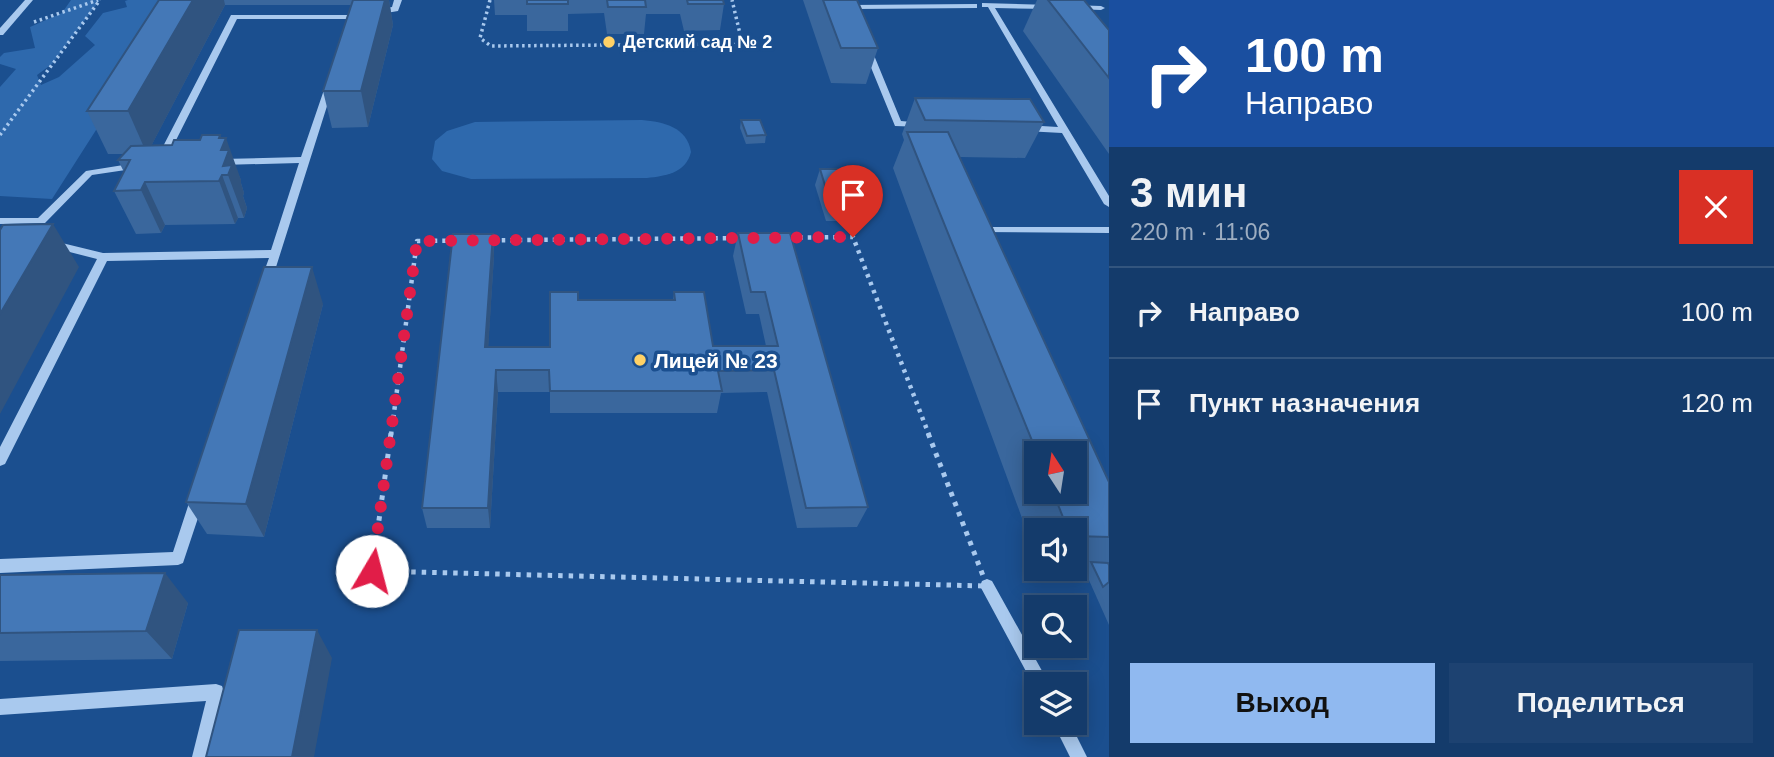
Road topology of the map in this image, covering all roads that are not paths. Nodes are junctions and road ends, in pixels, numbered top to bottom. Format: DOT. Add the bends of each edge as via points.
graph roads {
  1 [pos="29,0"];
  2 [pos="398,0"];
  3 [pos="1094,0"];
  4 [pos="972,3"];
  5 [pos="990,5"];
  6 [pos="1101,8"];
  7 [pos="351,17"];
  8 [pos="1109,18"];
  9 [pos="855,19"];
  10 [pos="347,30"];
  11 [pos="0,33"];
  12 [pos="864,42"];
  13 [pos="334,69"];
  14 [pos="926,125"];
  15 [pos="1009,128"];
  16 [pos="1064,130"];
  17 [pos="305,160"];
  18 [pos="212,162"];
  19 [pos="159,164"];
  20 [pos="172,164"];
  21 [pos="1109,204"];
  22 [pos="978,218"];
  23 [pos="0,221"];
  24 [pos="41,221"];
  25 [pos="984,230"];
  26 [pos="1109,230"];
  27 [pos="989,242"];
  28 [pos="275,254"];
  29 [pos="103,257"];
  30 [pos="262,294"];
  31 [pos="0,460"];
  32 [pos="204,479"];
  33 [pos="0,566"];
  34 [pos="987,586"];
  35 [pos="1034,672"];
  36 [pos="0,707"];
  37 [pos="1067,735"];
  38 [pos="200,757"];
  39 [pos="1079,757"];
  1 -- 11 [label="street"];
  2 -- 7 [label="street" via="396,9"];
  3 -- 6 [label="street"];
  4 -- 5 [label="street"];
  4 -- 9 [label="street" via="850,7"];
  5 -- 6 [label="street"];
  5 -- 16 [label="street"];
  6 -- 8 [label="street"];
  7 -- 10 [label="street"];
  7 -- 19 [label="street" via="234,17"];
  12 -- 14 [label="street" via="898,124"];
  13 -- 17 [label="street"];
  15 -- 16 [label="street"];
  16 -- 21 [label="street"];
  17 -- 18 [label="street"];
  17 -- 28 [label="street"];
  19 -- 20 [label="street"];
  19 -- 24 [label="street" via="89,173"];
  22 -- 25 [label="street"];
  23 -- 24 [label="street"];
  24 -- 29 [label="street" via="58,246"];
  25 -- 26 [label="street"];
  25 -- 27 [label="street"];
  28 -- 29 [label="street"];
  28 -- 30 [label="street"];
  29 -- 31 [label="street"];
  32 -- 33 [label="street" via="178,558"];
  34 -- 35 [label="lane"];
  36 -- 38 [label="street" via="216,692"];
  37 -- 39 [label="lane"];
}
